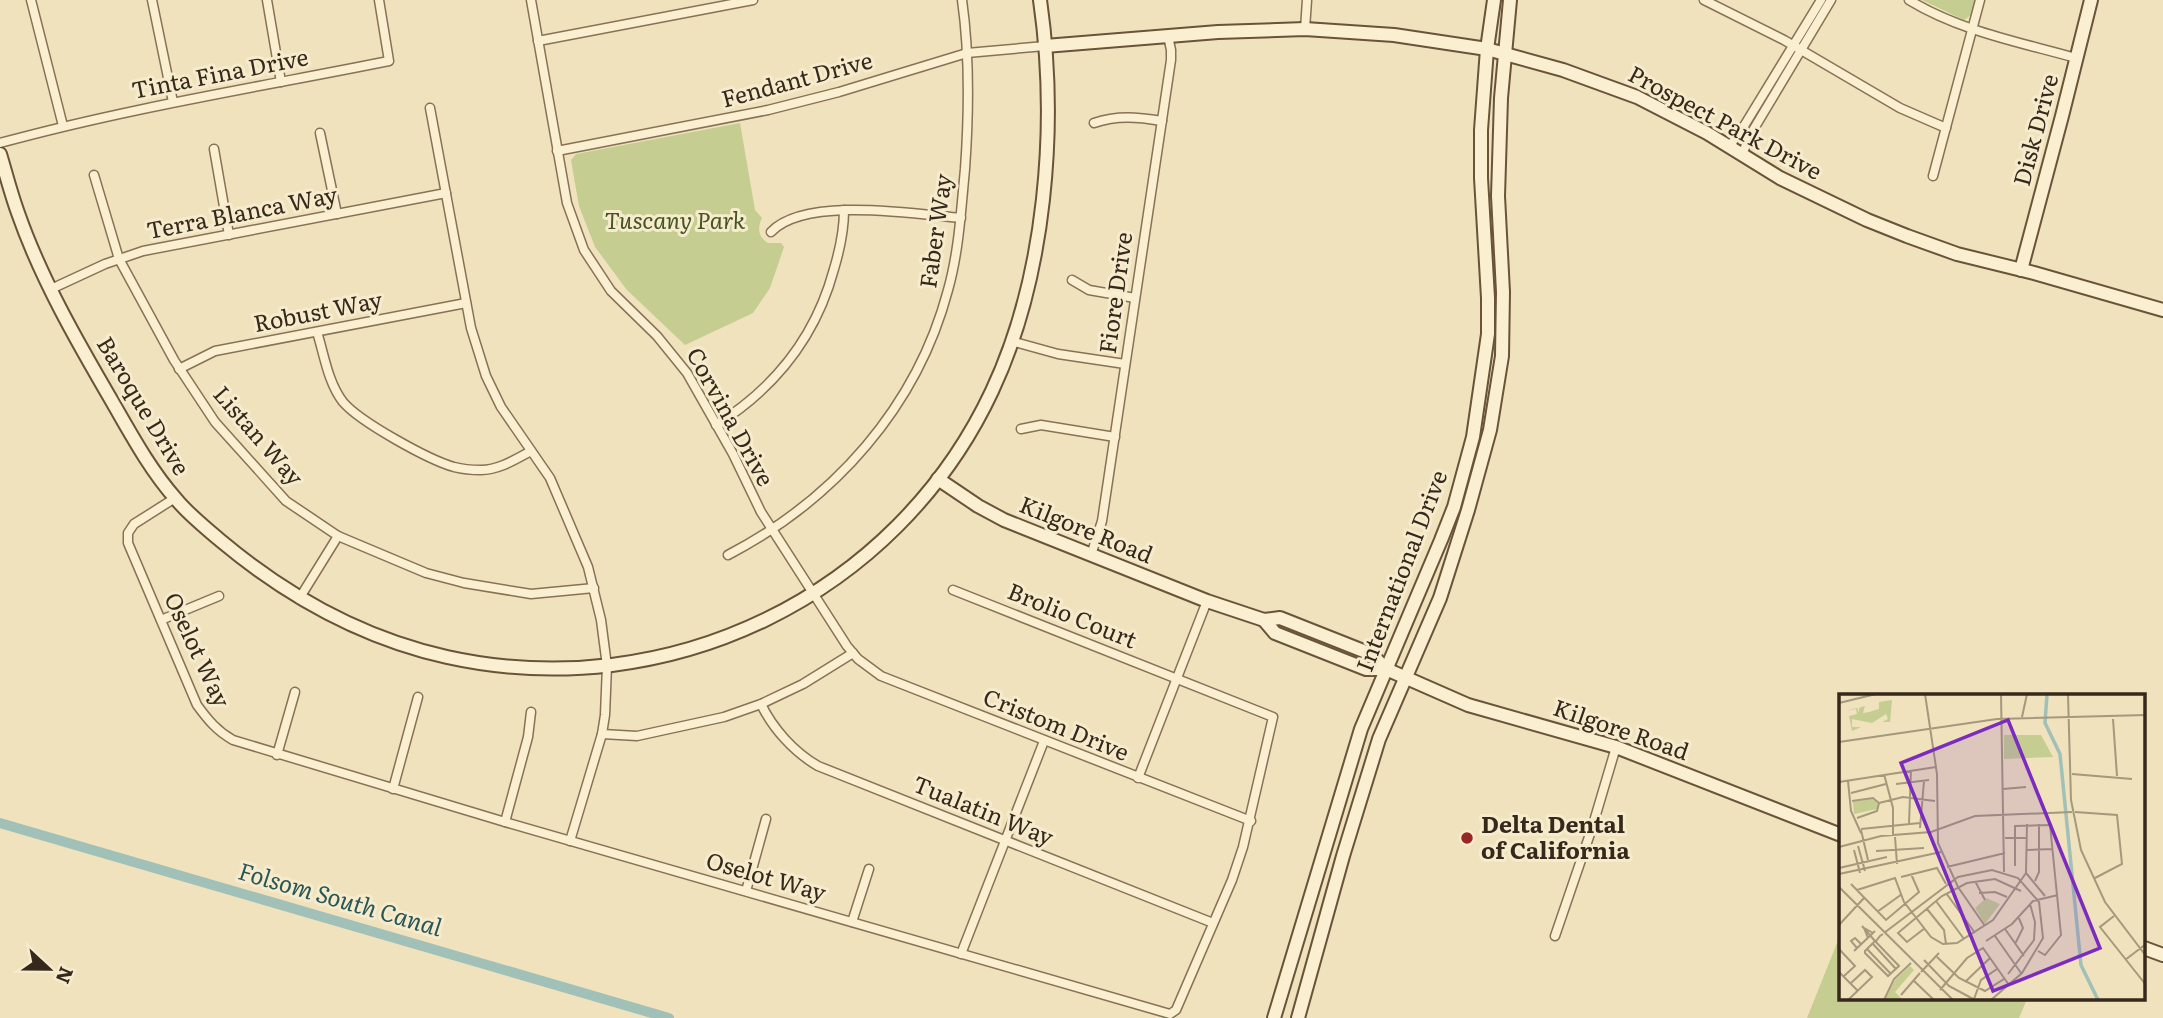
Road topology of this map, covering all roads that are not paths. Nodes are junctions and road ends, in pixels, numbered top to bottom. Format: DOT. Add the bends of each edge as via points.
graph roads {
  1 [pos="31,0"];
  2 [pos="152,0"];
  3 [pos="267,0"];
  4 [pos="379,0"];
  5 [pos="531,0"];
  6 [pos="753,0"];
  7 [pos="962,0"];
  8 [pos="1040,0"];
  9 [pos="1307,0"];
  10 [pos="1494,0"];
  11 [pos="1510,0"];
  12 [pos="1703,0"];
  13 [pos="1821,0"];
  14 [pos="1831,0"];
  15 [pos="1909,0"];
  16 [pos="1980,0"];
  17 [pos="2091,0"];
  18 [pos="1305,29"];
  19 [pos="1972,30"];
  20 [pos="1168,36"];
  21 [pos="538,41"];
  22 [pos="1045,46"];
  23 [pos="1797,48"];
  24 [pos="1486,49"];
  25 [pos="967,53"];
  26 [pos="1506,54"];
  27 [pos="2076,58"];
  28 [pos="281,82"];
  29 [pos="173,102"];
  30 [pos="429,108"];
  31 [pos="1161,121"];
  32 [pos="1094,123"];
  33 [pos="63,126"];
  34 [pos="1946,128"];
  35 [pos="320,133"];
  36 [pos="0,144"];
  37 [pos="1729,146"];
  38 [pos="214,149"];
  39 [pos="557,150"];
  40 [pos="0,154"];
  41 [pos="1742,154"];
  42 [pos="93,175"];
  43 [pos="1933,176"];
  44 [pos="446,193"];
  45 [pos="844,210"];
  46 [pos="337,214"];
  47 [pos="961,218"];
  48 [pos="771,232"];
  49 [pos="229,235"];
  50 [pos="119,259"];
  51 [pos="2021,270"];
  52 [pos="1072,280"];
  53 [pos="51,289"];
  54 [pos="1135,298"];
  55 [pos="466,303"];
  56 [pos="1488,305"];
  57 [pos="2163,310"];
  58 [pos="317,332"];
  59 [pos="1012,341"];
  60 [pos="1125,364"];
  61 [pos="180,369"];
  62 [pos="1482,378"];
  63 [pos="1496,391"];
  64 [pos="716,425"];
  65 [pos="1021,429"];
  66 [pos="1115,437"];
  67 [pos="531,451"];
  68 [pos="1482,458"];
  69 [pos="938,479"];
  70 [pos="175,499"];
  71 [pos="773,530"];
  72 [pos="338,536"];
  73 [pos="728,555"];
  74 [pos="1091,555"];
  75 [pos="594,588"];
  76 [pos="953,590"];
  77 [pos="814,593"];
  78 [pos="219,596"];
  79 [pos="299,599"];
  80 [pos="1207,601"];
  81 [pos="161,620"];
  82 [pos="853,653"];
  83 [pos="607,666"];
  84 [pos="1386,669"];
  85 [pos="1177,678"];
  86 [pos="1406,678"];
  87 [pos="295,692"];
  88 [pos="418,697"];
  89 [pos="761,704"];
  90 [pos="531,712"];
  91 [pos="602,734"];
  92 [pos="1044,741"];
  93 [pos="1616,747"];
  94 [pos="277,755"];
  95 [pos="1138,778"];
  96 [pos="393,789"];
  97 [pos="766,819"];
  98 [pos="1251,821"];
  99 [pos="505,822"];
  100 [pos="1839,834"];
  101 [pos="1005,840"];
  102 [pos="570,841"];
  103 [pos="869,869"];
  104 [pos="746,891"];
  105 [pos="852,922"];
  106 [pos="1213,923"];
  107 [pos="1555,936"];
  108 [pos="2146,949"];
  109 [pos="961,954"];
  110 [pos="2163,955"];
  111 [pos="1274,1018"];
  112 [pos="1298,1018"];
  1 -- 33 [label="street"];
  2 -- 29 [label="street"];
  3 -- 28 [label="street"];
  4 -- 28 [label="street, Tinta Fina Drive" via="389,61"];
  5 -- 21 [label="street, Corvina Drive"];
  6 -- 21 [label="street"];
  7 -- 25 [label="street, Faber Way"];
  8 -- 22 [label="street, Baroque Drive"];
  9 -- 18 [label="street"];
  10 -- 24 [label="street, International Drive"];
  11 -- 26 [label="street, International Drive"];
  12 -- 23 [label="street"];
  13 -- 23 [label="street"];
  14 -- 23 [label="street"];
  15 -- 19 [label="street"];
  16 -- 19 [label="street"];
  17 -- 27 [label="street, Disk Drive"];
  18 -- 20 [label="street, Prospect Park Drive"];
  18 -- 24 [label="street, Prospect Park Drive" via="1394,35"];
  19 -- 27 [label="street"];
  19 -- 34 [label="street"];
  20 -- 22 [label="street, Prospect Park Drive"];
  20 -- 31 [label="street, Fiore Drive" via="1171,60"];
  21 -- 39 [label="street, Corvina Drive"];
  22 -- 25 [label="street, Fendant Drive"];
  22 -- 59 [label="street, Baroque Drive" via="1048,125 1044,187 1032,265"];
  23 -- 34 [label="street" via="1900,108"];
  23 -- 37 [label="street"];
  23 -- 41 [label="street"];
  24 -- 26 [label="street, Prospect Park Drive"];
  24 -- 56 [label="street, International Drive" via="1481,178"];
  25 -- 39 [label="street, Fendant Drive" via="768,110"];
  25 -- 47 [label="street, Faber Way"];
  26 -- 37 [label="street, Prospect Park Drive" via="1624,92"];
  26 -- 63 [label="street, International Drive" via="1498,196 1502,356"];
  27 -- 51 [label="street, Disk Drive"];
  28 -- 29 [label="street, Tinta Fina Drive"];
  29 -- 33 [label="street, Tinta Fina Drive"];
  30 -- 44 [label="street"];
  31 -- 32 [label="street" via="1122,117"];
  31 -- 54 [label="street, Fiore Drive"];
  33 -- 36 [label="street, Tinta Fina Drive"];
  34 -- 43 [label="street"];
  35 -- 46 [label="street"];
  37 -- 41 [label="street, Prospect Park Drive"];
  38 -- 49 [label="street"];
  39 -- 64 [label="street, Corvina Drive" via="572,219 592,265 673,354"];
  40 -- 53 [label="street, Baroque Drive" via="19,216"];
  41 -- 51 [label="street, Prospect Park Drive" via="1884,227 1956,254"];
  42 -- 50 [label="street, Listan Way"];
  44 -- 46 [label="street, Terra Blanca Way"];
  44 -- 55 [label="street"];
  45 -- 47 [label="street"];
  45 -- 48 [label="street" via="779,223"];
  45 -- 64 [label="street" via="830,283 805,339 766,388"];
  46 -- 49 [label="street, Terra Blanca Way"];
  47 -- 71 [label="street, Faber Way" via="948,290 908,387 855,460"];
  49 -- 50 [label="street, Terra Blanca Way"];
  50 -- 53 [label="street, Terra Blanca Way"];
  50 -- 61 [label="street, Listan Way"];
  51 -- 57 [label="street, Prospect Park Drive"];
  52 -- 54 [label="street" via="1089,290"];
  53 -- 70 [label="street, Baroque Drive" via="139,447"];
  54 -- 60 [label="street, Fiore Drive"];
  55 -- 58 [label="street, Robust Way"];
  55 -- 67 [label="street" via="486,376"];
  56 -- 62 [label="street, International Drive"];
  56 -- 63 [label="street" via="1494,323 1491,369"];
  58 -- 61 [label="street, Robust Way" via="215,351"];
  58 -- 67 [label="street" via="332,383 344,402 421,452 454,467 480,470 494,469"];
  59 -- 60 [label="street" via="1058,354"];
  59 -- 69 [label="street, Baroque Drive" via="984,408"];
  60 -- 66 [label="street, Fiore Drive"];
  61 -- 72 [label="street, Listan Way" via="215,422 286,501"];
  62 -- 68 [label="street" via="1488,398"];
  62 -- 84 [label="street, International Drive" via="1473,437 1454,506"];
  63 -- 68 [label="street, International Drive"];
  64 -- 71 [label="street, Corvina Drive"];
  65 -- 66 [label="street" via="1041,425"];
  66 -- 74 [label="street, Fiore Drive" via="1102,521"];
  67 -- 75 [label="street" via="550,478"];
  68 -- 86 [label="street, International Drive" via="1440,598"];
  69 -- 74 [label="street, Kilgore Road" via="1004,520"];
  69 -- 77 [label="street, Baroque Drive" via="867,554"];
  70 -- 79 [label="street, Baroque Drive" via="240,557"];
  70 -- 81 [label="street, Oselot Way" via="134,524 128,533 128,543"];
  71 -- 73 [label="street, Faber Way"];
  71 -- 77 [label="street, Corvina Drive"];
  72 -- 75 [label="street, Listan Way" via="426,573 464,583 531,594"];
  72 -- 79 [label="street"];
  74 -- 80 [label="street, Kilgore Road"];
  75 -- 83 [label="street"];
  76 -- 85 [label="street, Brolio Court"];
  77 -- 82 [label="street, Corvina Drive"];
  77 -- 83 [label="street, Baroque Drive" via="763,622 697,649"];
  78 -- 81 [label="street"];
  79 -- 83 [label="street, Baroque Drive" via="383,639 470,662 514,667"];
  80 -- 84 [label="street, Kilgore Road" via="1264,620 1280,618 1371,654"];
  80 -- 85 [label="street"];
  81 -- 94 [label="street, Oselot Way" via="208,722 233,740"];
  82 -- 89 [label="street"];
  82 -- 92 [label="street, Cristom Drive" via="881,676"];
  83 -- 91 [label="street"];
  84 -- 86 [label="street, Kilgore Road"];
  84 -- 111 [label="street, International Drive" via="1361,729"];
  85 -- 95 [label="street"];
  85 -- 98 [label="street, Oselot Way" via="1273,717"];
  86 -- 93 [label="street, Kilgore Road" via="1468,705"];
  86 -- 112 [label="street, International Drive" via="1379,739"];
  87 -- 94 [label="street"];
  88 -- 96 [label="street"];
  89 -- 91 [label="street" via="658,733"];
  89 -- 101 [label="street, Tualatin Way" via="797,752 818,766"];
  90 -- 99 [label="street"];
  91 -- 102 [label="street"];
  92 -- 95 [label="street, Cristom Drive"];
  92 -- 101 [label="street"];
  93 -- 100 [label="street, Kilgore Road"];
  93 -- 107 [label="street"];
  94 -- 96 [label="street, Oselot Way"];
  95 -- 98 [label="street, Cristom Drive"];
  96 -- 99 [label="street, Oselot Way"];
  97 -- 104 [label="street"];
  98 -- 106 [label="street, Oselot Way"];
  99 -- 102 [label="street, Oselot Way"];
  101 -- 106 [label="street, Tualatin Way"];
  101 -- 109 [label="street"];
  102 -- 104 [label="street, Oselot Way"];
  103 -- 105 [label="street"];
  104 -- 105 [label="street, Oselot Way"];
  105 -- 109 [label="street, Oselot Way"];
  106 -- 109 [label="street, Oselot Way" via="1170,1014"];
  108 -- 110 [label="street"];
}
